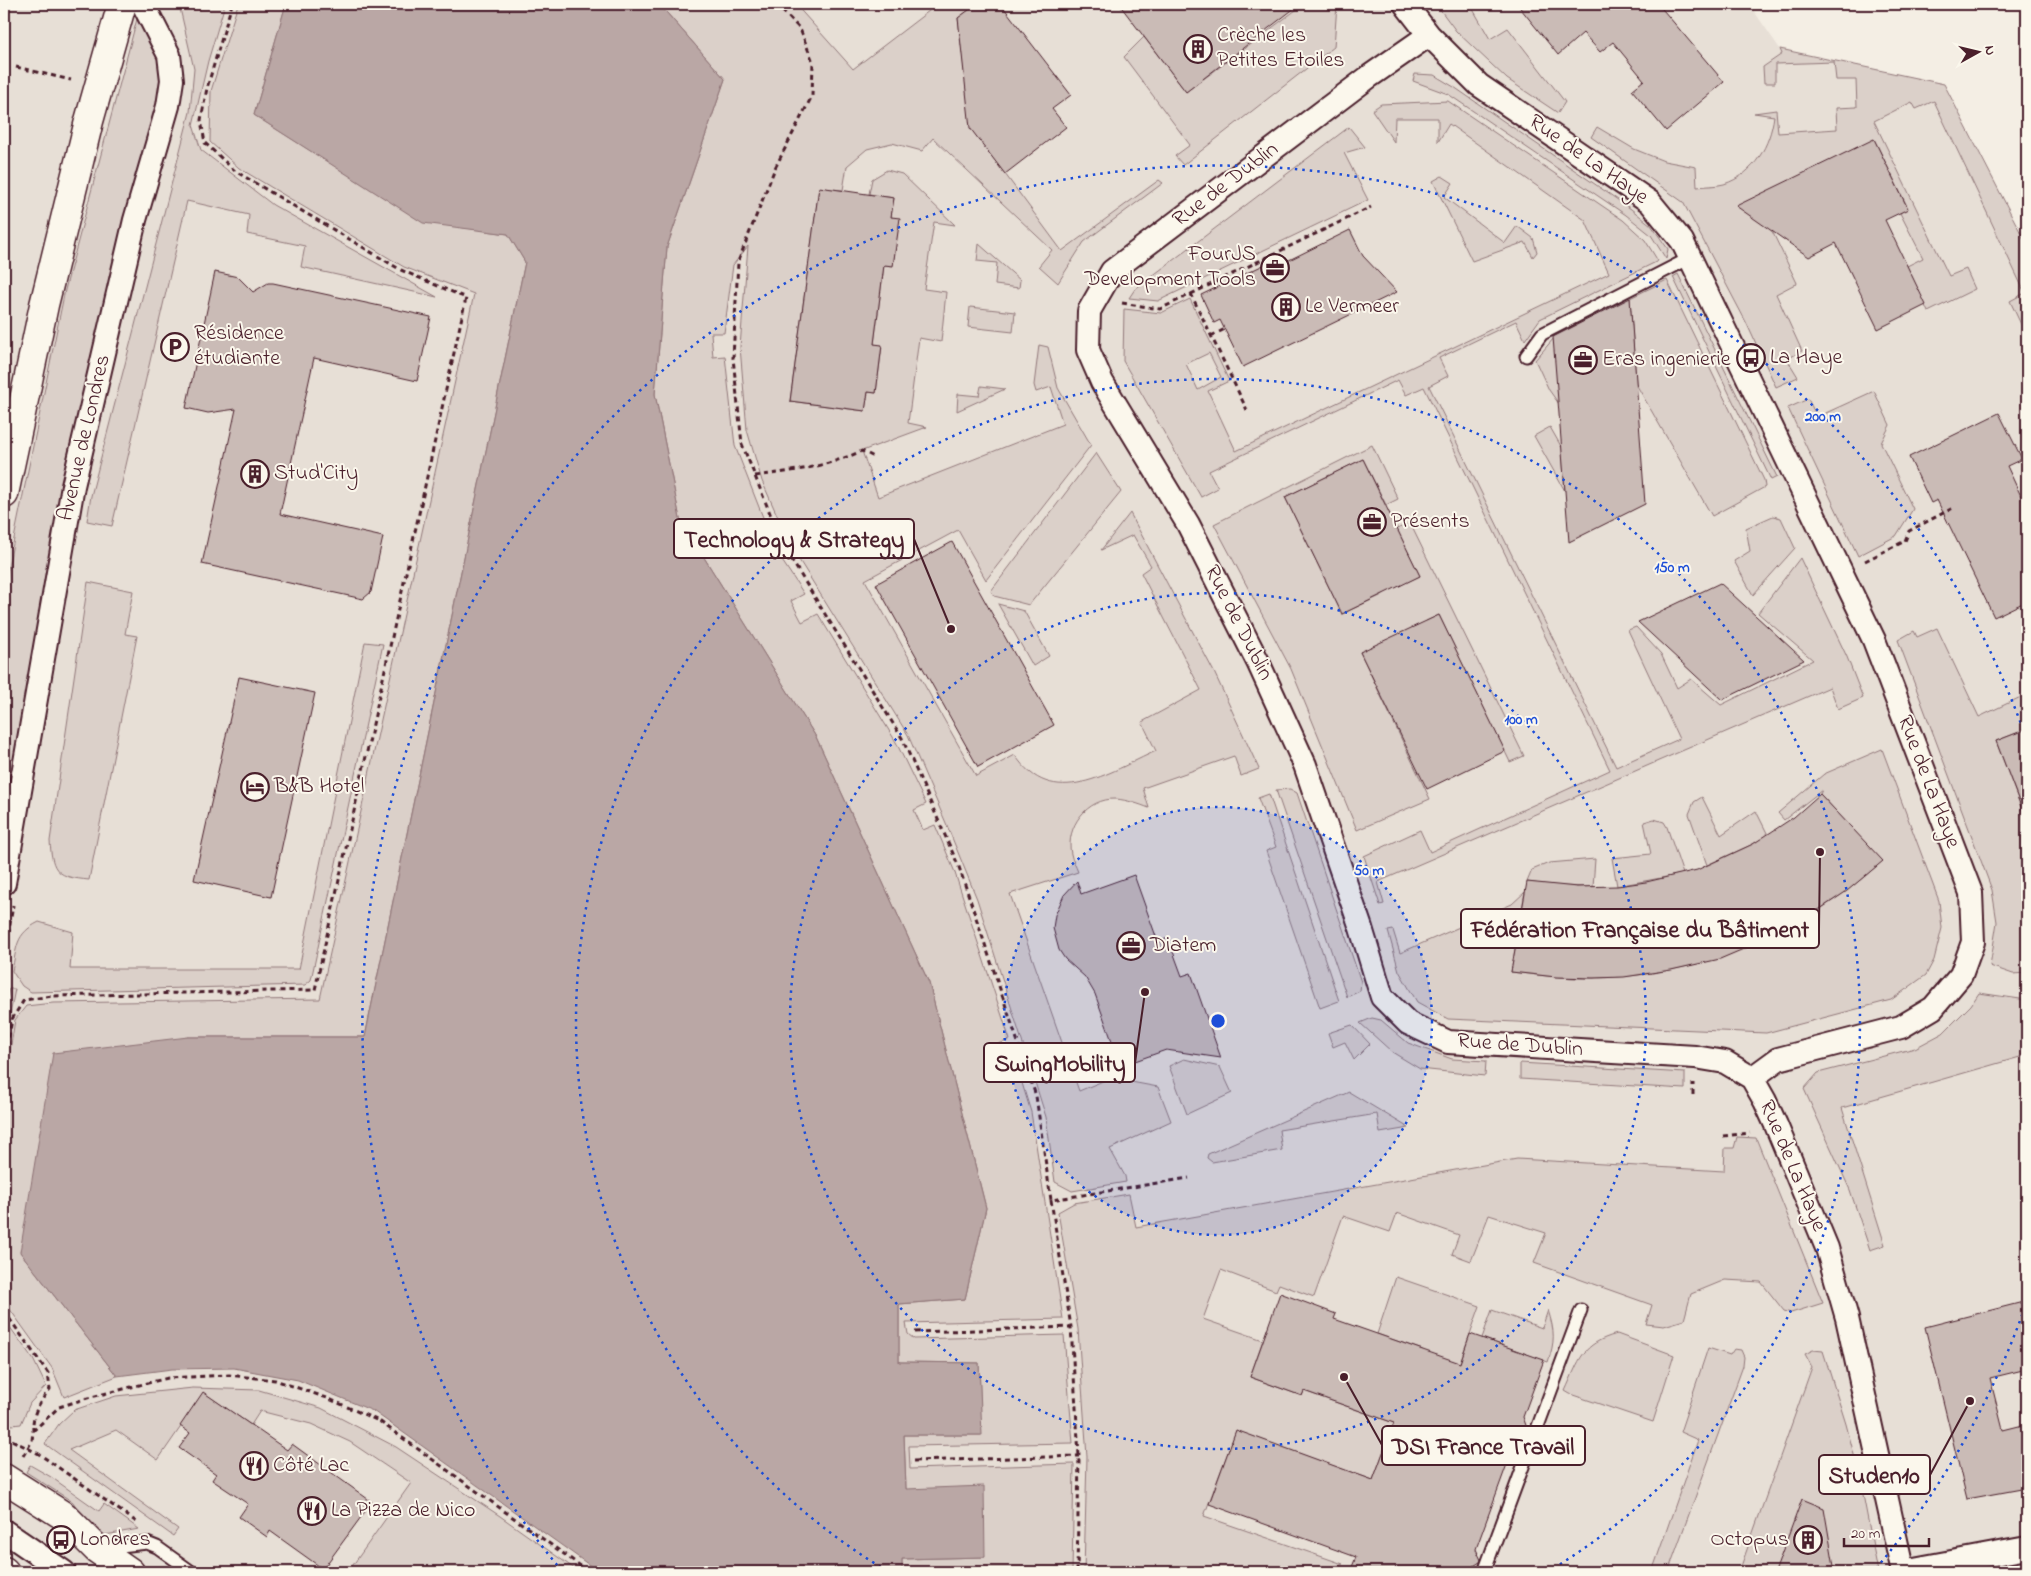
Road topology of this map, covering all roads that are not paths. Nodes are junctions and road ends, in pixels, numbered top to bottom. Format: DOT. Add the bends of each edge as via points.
graph roads {
  1 [pos="122,4"];
  2 [pos="143,4"];
  3 [pos="1405,4"];
  4 [pos="1429,35"];
  5 [pos="1690,258"];
  6 [pos="1526,356"];
  7 [pos="4,494"];
  8 [pos="4,883"];
  9 [pos="1752,1078"];
  10 [pos="1581,1310"];
  11 [pos="4,1478"];
  12 [pos="4,1531"];
  13 [pos="2027,1548"];
  14 [pos="97,1549"];
  15 [pos="64,1572"];
  16 [pos="130,1572"];
  17 [pos="192,1572"];
  18 [pos="1484,1572"];
  19 [pos="1903,1572"];
  1 -- 7 [label="street" via="88,121 44,305"];
  2 -- 8 [label="street, Avenue de Londres" via="169,55 172,80 168,106 135,220 72,486"];
  3 -- 4 [label="street, Rue de La Haye"];
  4 -- 5 [label="street, Rue de La Haye" via="1479,85 1650,202 1682,241"];
  4 -- 9 [label="street, Rue de Dublin" via="1112,271 1089,310 1088,350 1102,382 1188,524 1274,696 1305,765 1382,997 1408,1023 1448,1042 1694,1057 1726,1062"];
  5 -- 6 [label="lane" via="1542,334"];
  5 -- 9 [label="street, Rue de La Haye" via="1874,640 1971,893 1973,942 1961,975 1933,1008 1901,1027 1778,1059"];
  9 -- 19 [label="street, Rue de La Haye" via="1765,1101 1827,1248 1847,1318"];
  10 -- 18 [label="lane"];
  11 -- 14 [label="street" via="64,1516"];
  12 -- 15 [label="street"];
  13 -- 19 [label="street"];
  14 -- 16 [label="street"];
  14 -- 17 [label="lane" via="147,1543"];
}
